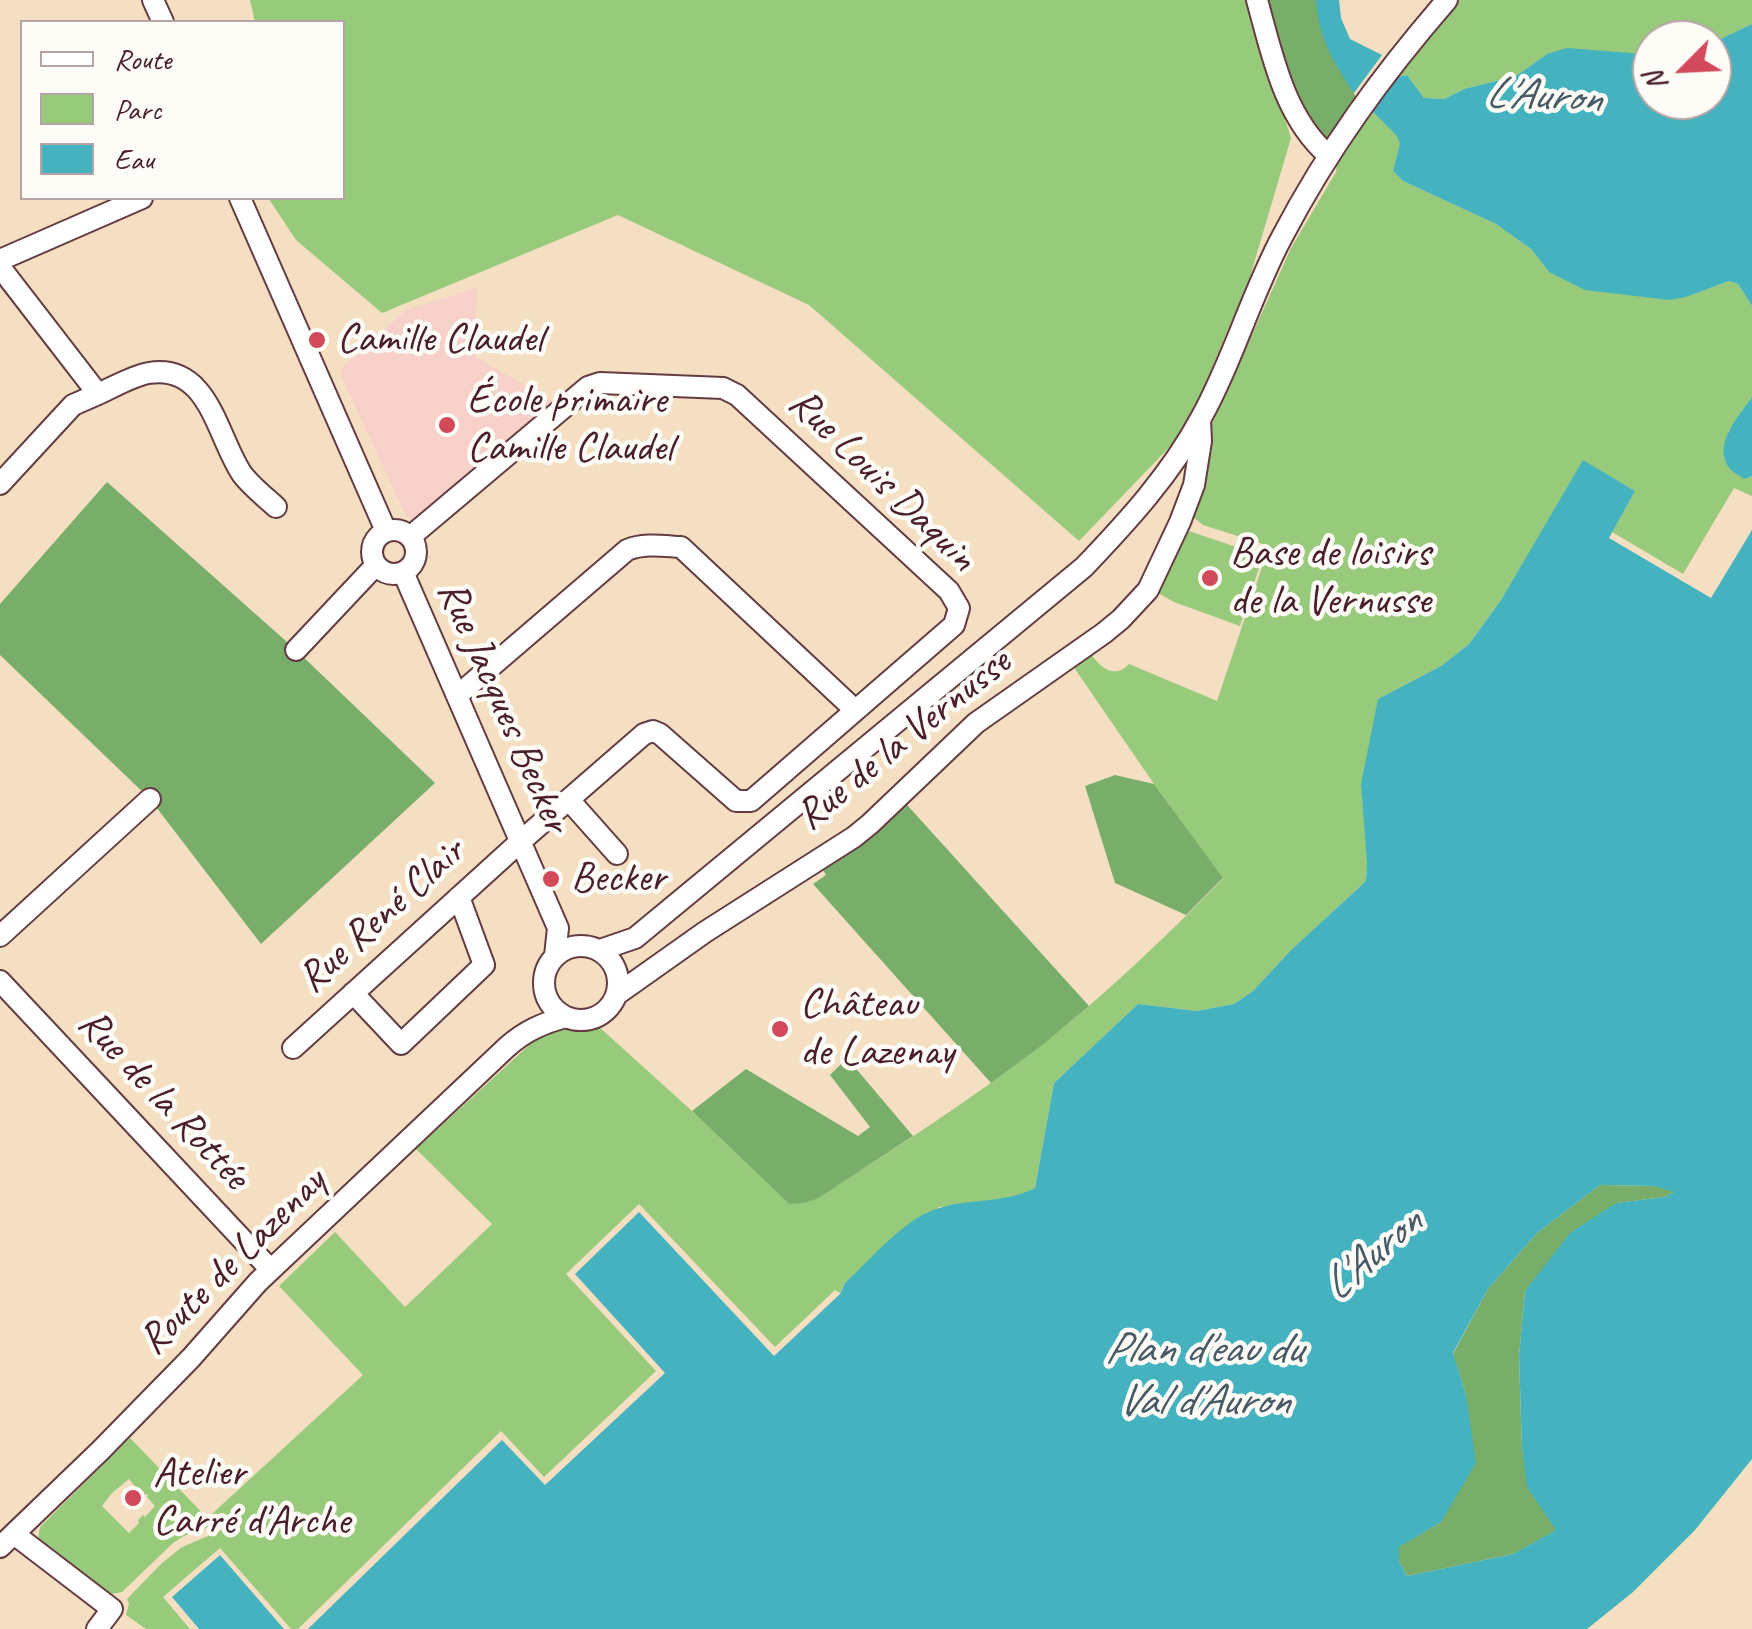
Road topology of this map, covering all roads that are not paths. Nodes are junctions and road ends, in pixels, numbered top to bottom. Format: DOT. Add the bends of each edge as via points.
graph roads {
  1 [pos="1257,0"];
  2 [pos="1446,0"];
  3 [pos="1328,155"];
  4 [pos="138,200"];
  5 [pos="241,200"];
  6 [pos="0,263"];
  7 [pos="98,394"];
  8 [pos="1200,420"];
  9 [pos="1164,476"];
  10 [pos="0,484"];
  11 [pos="1188,498"];
  12 [pos="276,507"];
  13 [pos="386,531"];
  14 [pos="410,537"];
  15 [pos="376,565"];
  16 [pos="403,572"];
  17 [pos="296,650"];
  18 [pos="458,696"];
  19 [pos="856,710"];
  20 [pos="150,799"];
  21 [pos="569,800"];
  22 [pos="520,841"];
  23 [pos="617,854"];
  24 [pos="459,897"];
  25 [pos="558,928"];
  26 [pos="0,936"];
  27 [pos="634,938"];
  28 [pos="589,948"];
  29 [pos="555,956"];
  30 [pos="0,981"];
  31 [pos="616,985"];
  32 [pos="353,993"];
  33 [pos="546,994"];
  34 [pos="566,1017"];
  35 [pos="522,1034"];
  36 [pos="294,1048"];
  37 [pos="271,1270"];
  38 [pos="4,1542"];
  39 [pos="98,1629"];
  1 -- 3 [label="street" via="1283,87"];
  2 -- 3 [label="street"];
  3 -- 8 [label="street" via="1272,255"];
  4 -- 6 [label="street"];
  5 -- 13 [label="street"];
  6 -- 7 [label="street"];
  7 -- 10 [label="street" via="73,405"];
  7 -- 12 [label="street" via="148,374 189,380 206,399 244,476"];
  8 -- 9 [label="street"];
  8 -- 11 [label="street, Rue de la Vernusse"];
  9 -- 11 [label="street" via="1179,481"];
  9 -- 27 [label="street" via="1084,567"];
  11 -- 31 [label="street, Rue de la Vernusse" via="1148,590 1121,619 976,723 854,836"];
  13 -- 14 [label="street, Rue Jacques Becker"];
  13 -- 15 [label="street, Rue Jacques Becker" via="373,546"];
  14 -- 16 [label="street, Rue Jacques Becker" via="416,555"];
  14 -- 19 [label="street, Rue Louis Daquin" via="588,387 723,388 949,590 959,608 954,624"];
  15 -- 16 [label="street, Rue Jacques Becker"];
  15 -- 17 [label="street"];
  16 -- 18 [label="street, Rue Jacques Becker"];
  18 -- 19 [label="street" via="627,550 655,545 680,547"];
  18 -- 22 [label="street, Rue Jacques Becker"];
  19 -- 21 [label="street, Rue Louis Daquin" via="751,801 736,801 653,730"];
  20 -- 26 [label="street"];
  21 -- 22 [label="street, Rue Louis Daquin"];
  21 -- 23 [label="street"];
  22 -- 24 [label="street, Rue René Clair"];
  22 -- 25 [label="street, Rue Jacques Becker"];
  24 -- 32 [label="street, Rue René Clair"];
  24 -- 32 [label="street" via="484,965 400,1044"];
  25 -- 28 [label="street, Rue Jacques Becker"];
  25 -- 29 [label="street, Rue Jacques Becker"];
  27 -- 28 [label="street"];
  27 -- 31 [label="street"];
  28 -- 29 [label="street"];
  28 -- 31 [label="street, Rue Jacques Becker" via="610,959"];
  29 -- 33 [label="street, Rue Jacques Becker" via="545,974"];
  30 -- 37 [label="street, Rue de la Rottée"];
  31 -- 34 [label="street" via="606,1011"];
  32 -- 36 [label="street, Rue René Clair"];
  33 -- 34 [label="street"];
  33 -- 35 [label="street, Route de Lazenay"];
  34 -- 35 [label="street, Route de Lazenay"];
  35 -- 37 [label="street, Route de Lazenay"];
  37 -- 38 [label="street, Route de Lazenay"];
  38 -- 39 [label="street" via="112,1608"];
}
